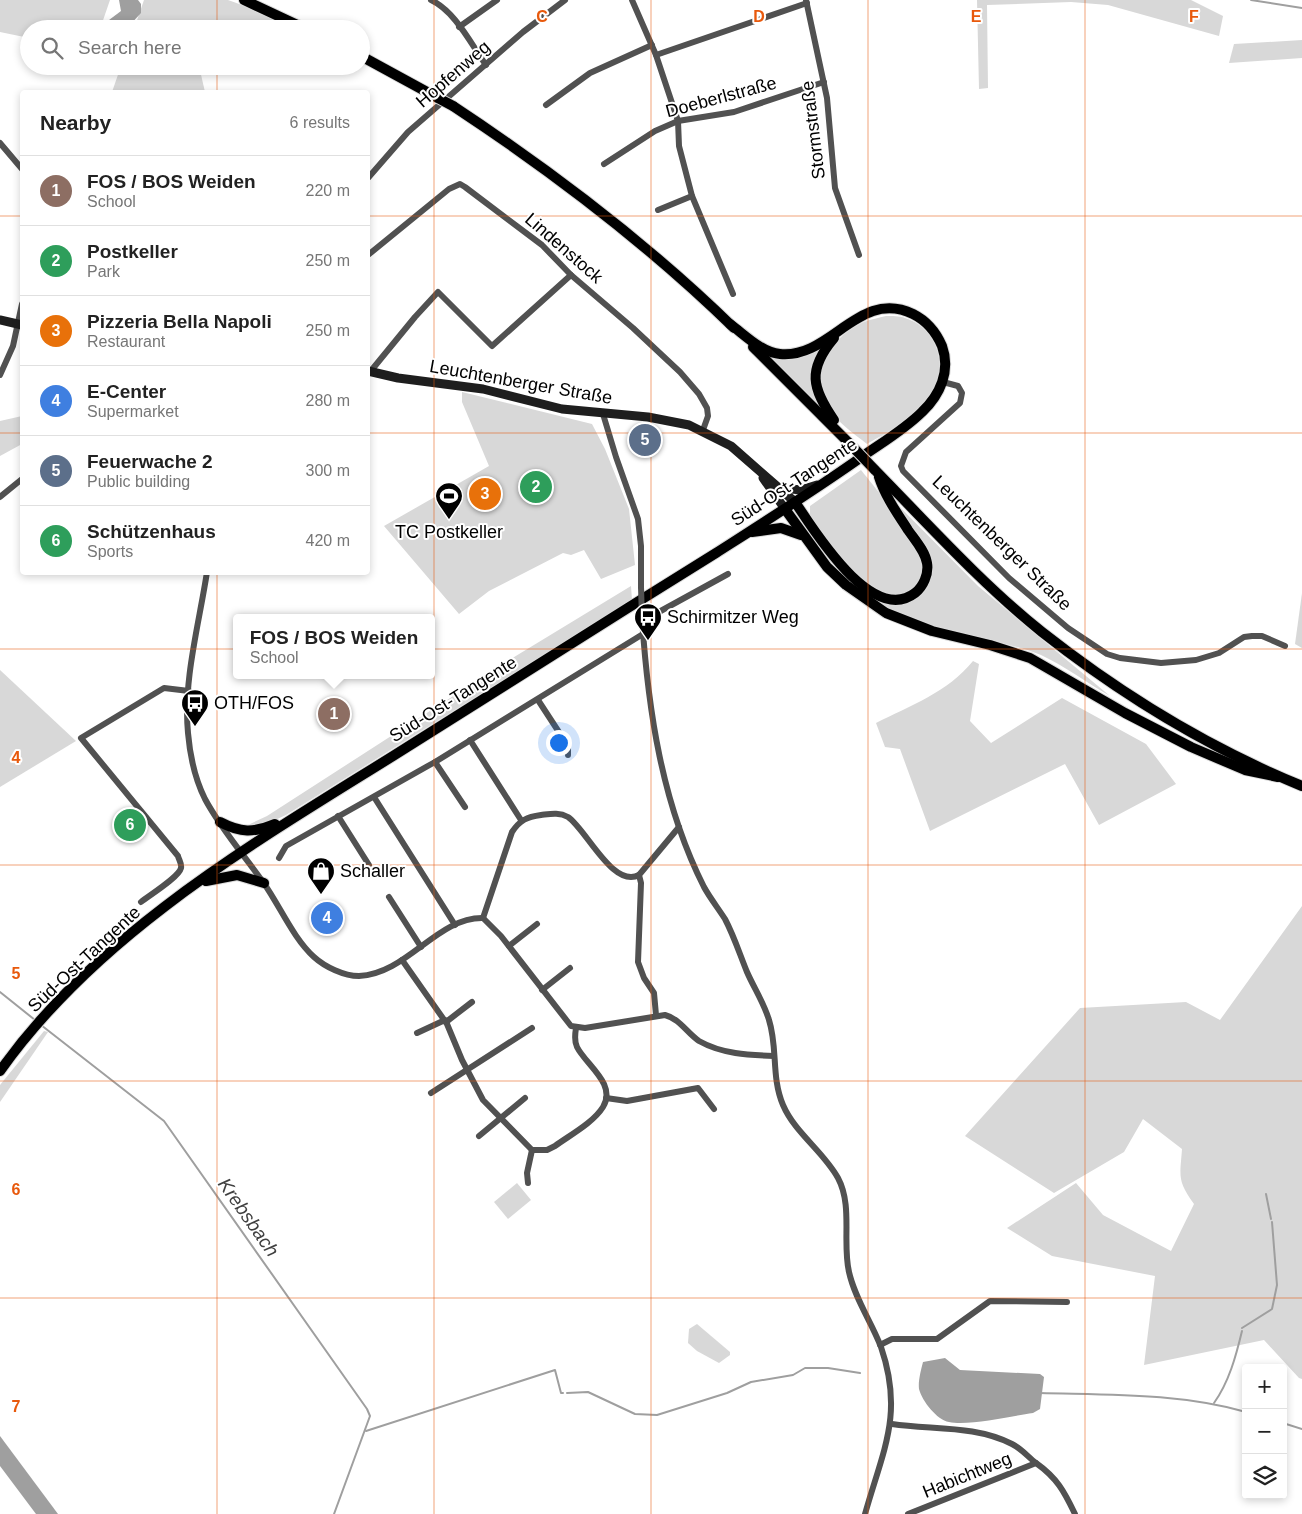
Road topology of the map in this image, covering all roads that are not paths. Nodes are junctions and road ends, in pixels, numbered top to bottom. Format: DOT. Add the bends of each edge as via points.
graph roads {
  1 [pos="244,0"];
  2 [pos="431,0"];
  3 [pos="497,0"];
  4 [pos="565,0"];
  5 [pos="632,0"];
  6 [pos="806,2"];
  7 [pos="287,20"];
  8 [pos="459,27"];
  9 [pos="652,45"];
  10 [pos="656,56"];
  11 [pos="370,61"];
  12 [pos="486,65"];
  13 [pos="824,82"];
  14 [pos="546,105"];
  15 [pos="678,122"];
  16 [pos="0,143"];
  17 [pos="604,164"];
  18 [pos="20,167"];
  19 [pos="370,176"];
  20 [pos="692,196"];
  21 [pos="658,210"];
  22 [pos="370,253"];
  23 [pos="859,255"];
  24 [pos="571,275"];
  25 [pos="734,294"];
  26 [pos="0,320"];
  27 [pos="20,324"];
  28 [pos="730,324"];
  29 [pos="842,328"];
  30 [pos="370,370"];
  31 [pos="370,371"];
  32 [pos="0,376"];
  33 [pos="943,382"];
  34 [pos="604,414"];
  35 [pos="703,430"];
  36 [pos="845,440"];
  37 [pos="749,460"];
  38 [pos="876,471"];
  39 [pos="20,480"];
  40 [pos="825,482"];
  41 [pos="779,487"];
  42 [pos="0,497"];
  43 [pos="795,502"];
  44 [pos="785,509"];
  45 [pos="746,534"];
  46 [pos="803,536"];
  47 [pos="728,574"];
  48 [pos="207,575"];
  49 [pos="642,618"];
  50 [pos="643,634"];
  51 [pos="1286,646"];
  52 [pos="189,691"];
  53 [pos="538,700"];
  54 [pos="470,740"];
  55 [pos="568,755"];
  56 [pos="435,762"];
  57 [pos="1278,777"];
  58 [pos="1302,786"];
  59 [pos="374,797"];
  60 [pos="465,806"];
  61 [pos="338,816"];
  62 [pos="290,819"];
  63 [pos="521,820"];
  64 [pos="220,822"];
  65 [pos="679,827"];
  66 [pos="242,852"];
  67 [pos="279,858"];
  68 [pos="369,865"];
  69 [pos="638,875"];
  70 [pos="264,883"];
  71 [pos="198,884"];
  72 [pos="389,897"];
  73 [pos="141,902"];
  74 [pos="483,918"];
  75 [pos="537,924"];
  76 [pos="455,925"];
  77 [pos="509,946"];
  78 [pos="421,947"];
  79 [pos="402,960"];
  80 [pos="570,968"];
  81 [pos="542,990"];
  82 [pos="472,1002"];
  83 [pos="656,1016"];
  84 [pos="446,1021"];
  85 [pos="532,1028"];
  86 [pos="576,1028"];
  87 [pos="417,1033"];
  88 [pos="774,1056"];
  89 [pos="467,1070"];
  90 [pos="0,1071"];
  91 [pos="430,1093"];
  92 [pos="525,1098"];
  93 [pos="606,1098"];
  94 [pos="714,1109"];
  95 [pos="500,1119"];
  96 [pos="479,1136"];
  97 [pos="532,1150"];
  98 [pos="528,1183"];
  99 [pos="1067,1302"];
  100 [pos="880,1345"];
  101 [pos="892,1424"];
  102 [pos="1036,1463"];
  103 [pos="865,1514"];
  104 [pos="908,1514"];
  105 [pos="1075,1514"];
  1 -- 7 [label="main road"];
  2 -- 8 [label="street" via="441,5"];
  3 -- 8 [label="street"];
  4 -- 12 [label="street, Hopfenweg"];
  5 -- 9 [label="street"];
  6 -- 10 [label="street"];
  6 -- 13 [label="street, Stormstraße"];
  8 -- 12 [label="street"];
  9 -- 10 [label="street"];
  9 -- 14 [label="street" via="590,73"];
  10 -- 15 [label="street"];
  11 -- 28 [label="main road, bridge" via="453,106 606,215"];
  12 -- 19 [label="street, Hopfenweg" via="408,132"];
  13 -- 15 [label="street, Doeberlstraße" via="734,112"];
  13 -- 23 [label="street, Stormstraße" via="835,188"];
  15 -- 17 [label="street, Doeberlstraße" via="655,131"];
  15 -- 20 [label="street"];
  16 -- 18 [label="street"];
  20 -- 21 [label="street"];
  20 -- 25 [label="street"];
  22 -- 24 [label="street, Lindenstock" via="449,189 460,184 542,245"];
  24 -- 30 [label="street" via="492,346 438,292"];
  24 -- 35 [label="street, Lindenstock" via="633,328 693,387 707,408"];
  26 -- 27 [label="street"];
  27 -- 32 [label="street"];
  28 -- 29 [label="main road" via="770,353 784,355 810,349"];
  28 -- 36 [label="main road"];
  29 -- 33 [label="main road" via="867,312 884,308 915,315 929,325 943,349"];
  29 -- 36 [label="main road" via="818,360 815,379 819,398"];
  31 -- 34 [label="street, Leuchtenberger Straße" via="483,389 562,409"];
  33 -- 40 [label="main road, Süd-Ost-Tangente" via="922,413"];
  33 -- 51 [label="street, Leuchtenberger Straße" via="958,386 963,396 960,403 906,452 901,466 903,471 1009,578 1068,628 1107,654 1146,661 1196,660 1252,636 1262,636"];
  34 -- 35 [label="street, Leuchtenberger Straße" via="668,420"];
  34 -- 49 [label="street, bridge" via="638,519"];
  35 -- 37 [label="street, Leuchtenberger Straße"];
  36 -- 38 [label="main road, bridge"];
  37 -- 41 [label="street, Leuchtenberger Straße"];
  37 -- 44 [label="street, Leuchtenberger Straße"];
  38 -- 43 [label="main road" via="884,492 927,562 919,590 905,599 881,597 854,578 834,558"];
  38 -- 57 [label="main road" via="1042,632 1146,706"];
  39 -- 42 [label="street"];
  40 -- 41 [label="street" via="801,490"];
  40 -- 43 [label="main road, Süd-Ost-Tangente"];
  41 -- 43 [label="street, Leuchtenberger Straße"];
  43 -- 44 [label="main road, Süd-Ost-Tangente"];
  44 -- 45 [label="main road, Süd-Ost-Tangente"];
  44 -- 46 [label="main road"];
  45 -- 46 [label="main road" via="781,528"];
  45 -- 62 [label="main road, Süd-Ost-Tangente"];
  46 -- 57 [label="main road" via="846,585 886,613 932,631 1030,658 1125,713 1213,757 1246,770"];
  47 -- 49 [label="street"];
  48 -- 52 [label="street"];
  49 -- 50 [label="street"];
  50 -- 53 [label="street"];
  50 -- 65 [label="street" via="660,762"];
  52 -- 64 [label="street" via="190,752 198,783"];
  52 -- 73 [label="street" via="164,688 81,738 178,856 181,864 176,875"];
  53 -- 54 [label="street"];
  53 -- 55 [label="street" via="568,746"];
  54 -- 56 [label="street"];
  54 -- 63 [label="street"];
  56 -- 59 [label="street"];
  56 -- 60 [label="street"];
  57 -- 58 [label="main road"];
  59 -- 61 [label="street"];
  59 -- 76 [label="street"];
  61 -- 67 [label="street" via="286,846"];
  61 -- 68 [label="street"];
  62 -- 64 [label="main road" via="247,832"];
  62 -- 66 [label="main road, Süd-Ost-Tangente"];
  63 -- 69 [label="street" via="554,813 569,817 614,871 626,878"];
  63 -- 74 [label="street" via="512,832"];
  64 -- 66 [label="street"];
  65 -- 69 [label="street"];
  65 -- 88 [label="street" via="704,887 724,919 762,1002 769,1020"];
  66 -- 70 [label="street"];
  66 -- 71 [label="main road, Süd-Ost-Tangente"];
  69 -- 83 [label="street" via="641,883 638,962 654,993"];
  70 -- 71 [label="main road" via="237,875"];
  70 -- 79 [label="street" via="306,948 326,966 358,976 379,972"];
  71 -- 90 [label="main road, Süd-Ost-Tangente" via="118,945 54,1005"];
  72 -- 78 [label="street"];
  74 -- 76 [label="street" via="463,920"];
  74 -- 77 [label="street"];
  75 -- 77 [label="street"];
  76 -- 78 [label="street"];
  77 -- 81 [label="street"];
  78 -- 79 [label="street"];
  79 -- 84 [label="street"];
  80 -- 81 [label="street"];
  81 -- 86 [label="street" via="565,1020"];
  82 -- 84 [label="street"];
  83 -- 86 [label="street"];
  83 -- 88 [label="street" via="672,1017 700,1042 721,1050"];
  84 -- 87 [label="street"];
  84 -- 89 [label="street"];
  85 -- 89 [label="street"];
  86 -- 93 [label="street" via="577,1047 601,1079"];
  88 -- 100 [label="street" via="776,1081 785,1108 838,1177 844,1197 848,1270 855,1295"];
  89 -- 91 [label="street"];
  89 -- 95 [label="street" via="483,1100"];
  92 -- 95 [label="street"];
  93 -- 94 [label="street" via="627,1101 698,1088"];
  93 -- 97 [label="street" via="599,1112 555,1146 547,1150"];
  95 -- 96 [label="street"];
  95 -- 97 [label="street"];
  97 -- 98 [label="street" via="526,1173"];
  99 -- 100 [label="street" via="990,1301 937,1339 892,1339"];
  100 -- 101 [label="street" via="891,1386"];
  101 -- 102 [label="street" via="985,1434 1013,1444"];
  101 -- 103 [label="street"];
  102 -- 104 [label="street, Habichtweg"];
  102 -- 105 [label="street" via="1050,1472"];
}
